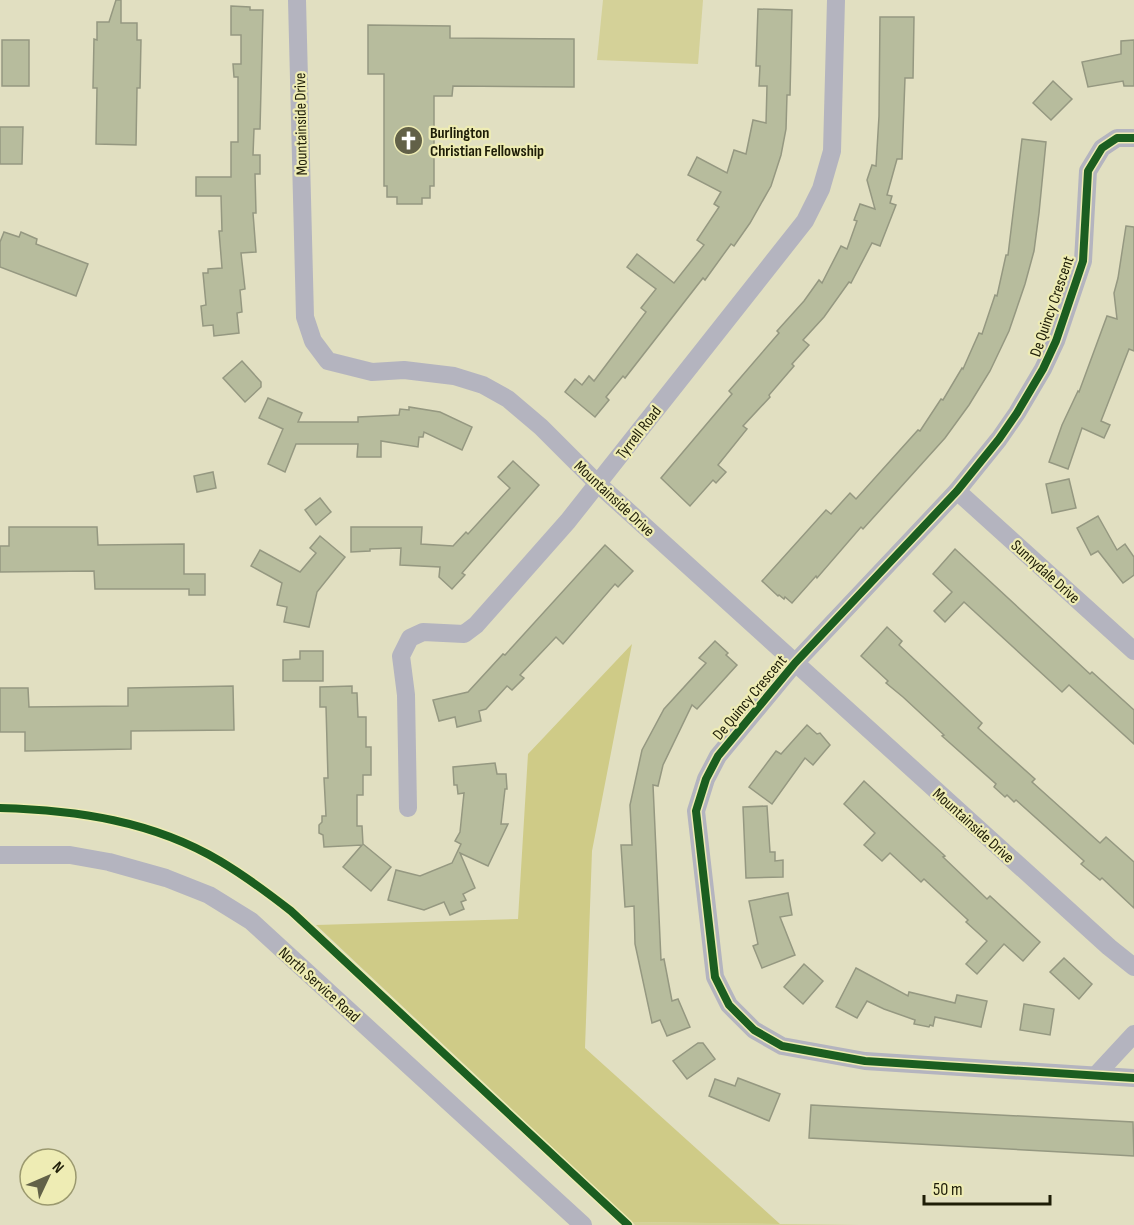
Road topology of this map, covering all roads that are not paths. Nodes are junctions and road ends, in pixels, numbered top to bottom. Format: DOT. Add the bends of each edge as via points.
graph roads {
  1 [pos="297,0"];
  2 [pos="836,0"];
  3 [pos="1134,138"];
  4 [pos="597,483"];
  5 [pos="957,491"];
  6 [pos="1134,651"];
  7 [pos="795,663"];
  8 [pos="408,808"];
  9 [pos="0,855"];
  10 [pos="1134,967"];
  11 [pos="1134,1034"];
  12 [pos="1096,1075"];
  13 [pos="1134,1078"];
  14 [pos="583,1225"];
  1 -- 4 [label="street, Mountainside Drive" via="303,290 305,318 313,341 328,361 348,368 454,376 483,386 508,399 541,427"];
  2 -- 4 [label="street, Tyrrell Road" via="832,151 821,189 805,221"];
  3 -- 5 [label="street, De Quincy Crescent" via="1117,138 1102,148 1088,171 1083,261 1056,341 1017,413"];
  4 -- 7 [label="street, Mountainside Drive"];
  4 -- 8 [label="street, Tyrrell Road" via="476,625 464,634 423,632 410,638 400,656 406,695"];
  5 -- 6 [label="street, Sunnydale Drive"];
  5 -- 7 [label="street, De Quincy Crescent"];
  7 -- 10 [label="street, Mountainside Drive"];
  7 -- 12 [label="street, De Quincy Crescent" via="718,756 696,811 715,977 729,1005 754,1030 798,1050 865,1061"];
  9 -- 14 [label="street, North Service Road" via="70,855 166,878 209,895 251,921"];
  11 -- 12 [label="street"];
  12 -- 13 [label="street, De Quincy Crescent"];
}
